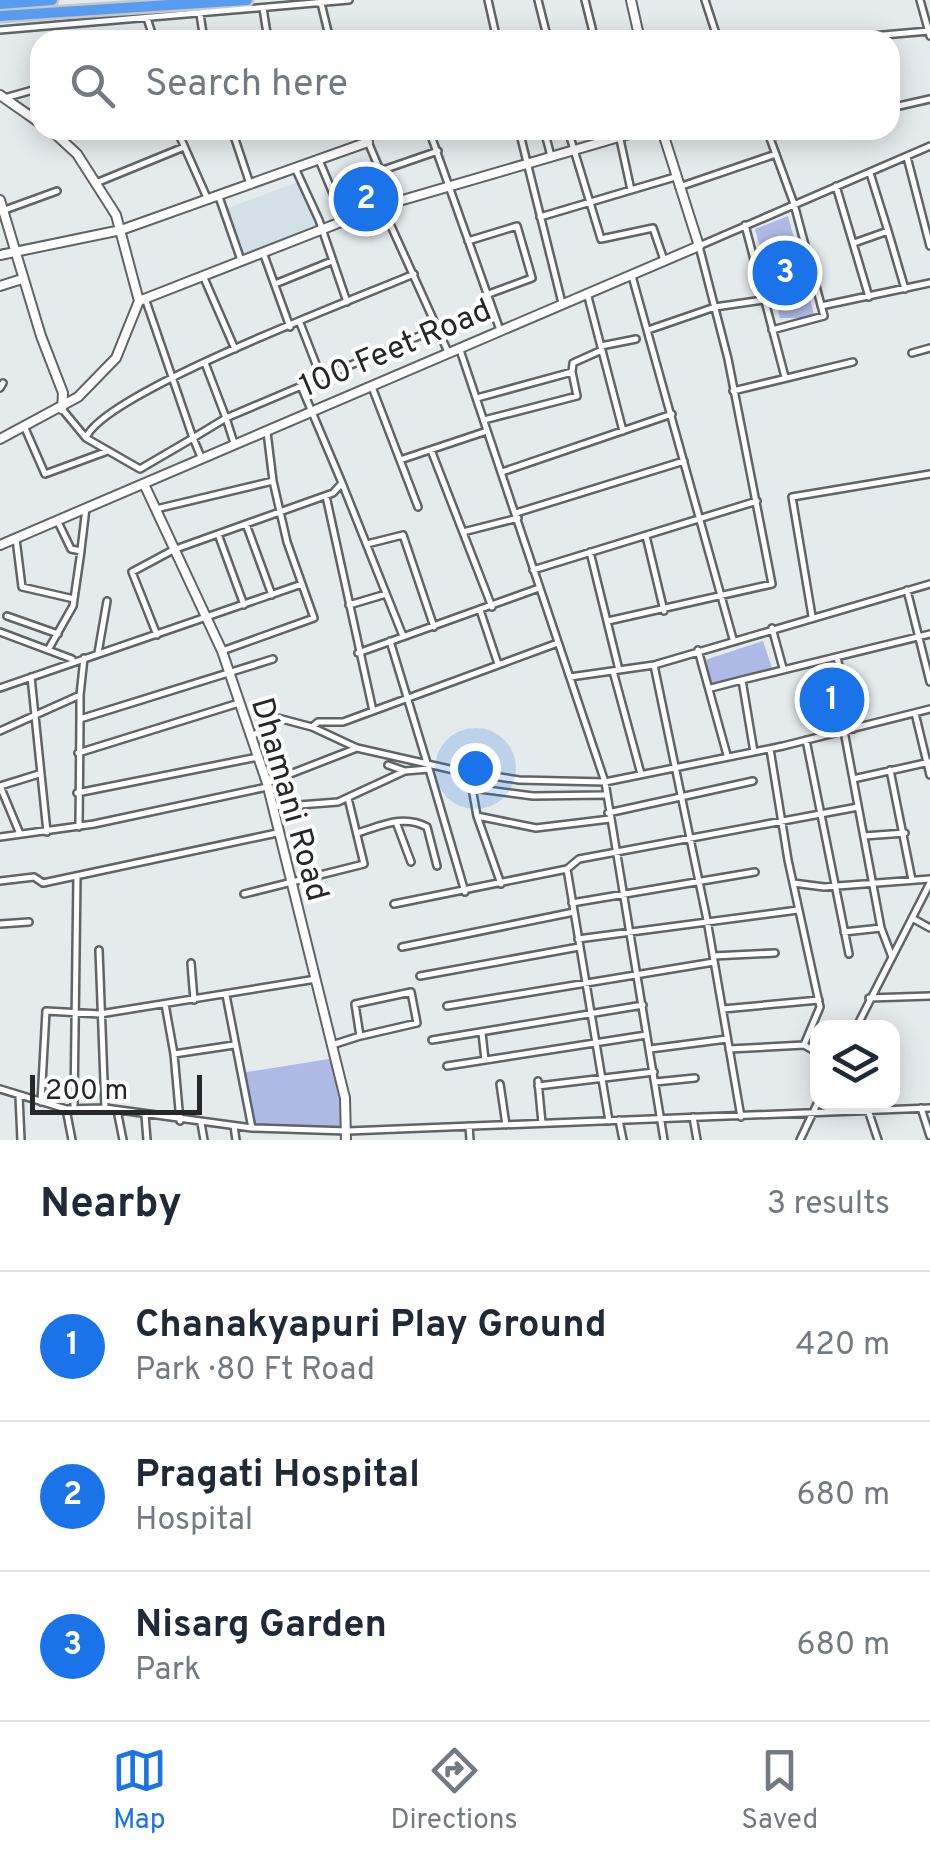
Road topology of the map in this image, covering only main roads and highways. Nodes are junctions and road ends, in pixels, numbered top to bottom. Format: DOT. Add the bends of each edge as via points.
graph roads {
  1 [pos="52,0"];
  2 [pos="246,0"];
  3 [pos="631,0"];
  4 [pos="5,2"];
  5 [pos="0,16"];
  6 [pos="638,30"];
  7 [pos="4,96"];
  8 [pos="30,116"];
  9 [pos="62,140"];
  10 [pos="601,140"];
  11 [pos="665,140"];
  12 [pos="368,142"];
  13 [pos="0,200"];
  14 [pos="121,230"];
  15 [pos="14,252"];
  16 [pos="0,256"];
  17 [pos="22,279"];
  18 [pos="0,286"];
  19 [pos="142,301"];
  20 [pos="62,409"];
  21 [pos="0,439"];
  22 [pos="144,484"];
  23 [pos="0,545"];
  24 [pos="347,1136"];
  1 -- 4 [label="highway"];
  2 -- 5 [label="highway"];
  3 -- 6 [label="main road"];
  7 -- 8 [label="main road"];
  9 -- 14 [label="main road"];
  10 -- 19 [label="main road" via="382,206"];
  11 -- 22 [label="main road, 100 Feet Road" via="699,246"];
  12 -- 14 [label="main road"];
  13 -- 15 [label="main road"];
  14 -- 15 [label="main road"];
  14 -- 19 [label="main road"];
  15 -- 16 [label="main road"];
  15 -- 17 [label="main road"];
  17 -- 18 [label="main road"];
  17 -- 20 [label="main road" via="63,393"];
  19 -- 20 [label="main road" via="116,358"];
  20 -- 21 [label="main road"];
  22 -- 23 [label="main road, 100 Feet Road"];
  22 -- 24 [label="main road, Dhamani Road" via="222,651 267,785 345,1098"];
}
